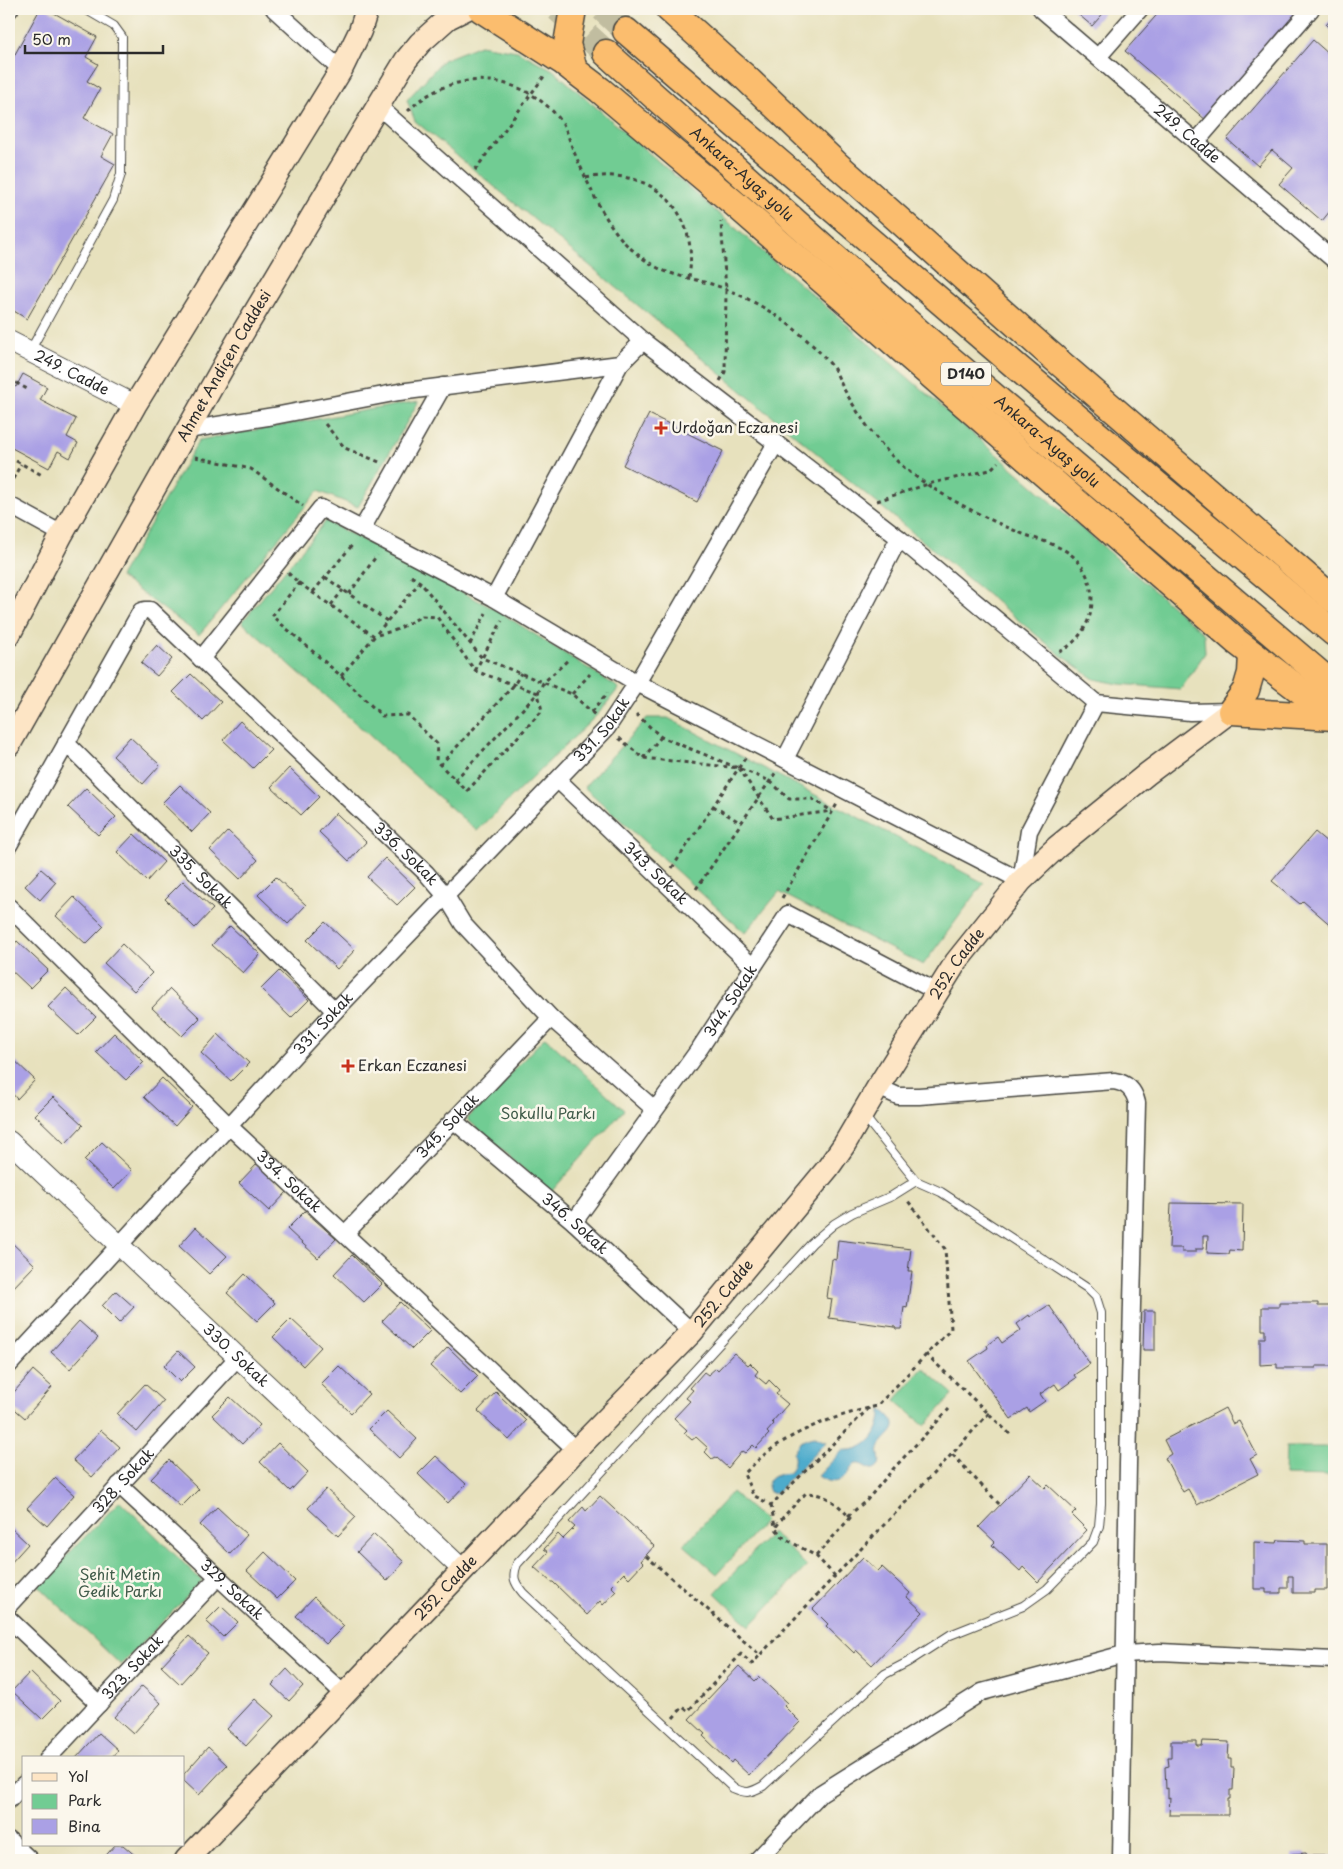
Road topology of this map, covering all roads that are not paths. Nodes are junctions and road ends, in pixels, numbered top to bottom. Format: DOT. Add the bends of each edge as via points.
graph roads {
  1 [pos="85,9"];
  2 [pos="274,9"];
  3 [pos="367,9"];
  4 [pos="466,9"];
  5 [pos="481,9"];
  6 [pos="573,9"];
  7 [pos="669,9"];
  8 [pos="1041,9"];
  9 [pos="1140,9"];
  10 [pos="1311,9"];
  11 [pos="626,31"];
  12 [pos="606,53"];
  13 [pos="1098,57"];
  14 [pos="566,64"];
  15 [pos="341,70"];
  16 [pos="378,106"];
  17 [pos="1196,142"];
  18 [pos="1334,260"];
  19 [pos="9,341"];
  20 [pos="643,341"];
  21 [pos="30,351"];
  22 [pos="620,364"];
  23 [pos="443,386"];
  24 [pos="135,405"];
  25 [pos="187,430"];
  26 [pos="776,443"];
  27 [pos="9,505"];
  28 [pos="62,534"];
  29 [pos="359,535"];
  30 [pos="899,538"];
  31 [pos="494,598"];
  32 [pos="1334,600"];
  33 [pos="1334,633"];
  34 [pos="9,635"];
  35 [pos="1252,654"];
  36 [pos="201,659"];
  37 [pos="637,684"];
  38 [pos="1334,686"];
  39 [pos="1096,703"];
  40 [pos="1231,711"];
  41 [pos="1334,716"];
  42 [pos="66,744"];
  43 [pos="9,745"];
  44 [pos="784,760"];
  45 [pos="558,780"];
  46 [pos="9,845"];
  47 [pos="1021,881"];
  48 [pos="446,896"];
  49 [pos="9,907"];
  50 [pos="753,967"];
  51 [pos="937,992"];
  52 [pos="335,1011"];
  53 [pos="551,1018"];
  54 [pos="878,1087"];
  55 [pos="654,1109"];
  56 [pos="863,1115"];
  57 [pos="454,1120"];
  58 [pos="229,1126"];
  59 [pos="9,1141"];
  60 [pos="916,1181"];
  61 [pos="574,1222"];
  62 [pos="344,1234"];
  63 [pos="120,1246"];
  64 [pos="692,1332"];
  65 [pos="238,1357"];
  66 [pos="9,1364"];
  67 [pos="576,1450"];
  68 [pos="119,1486"];
  69 [pos="463,1570"];
  70 [pos="218,1577"];
  71 [pos="9,1605"];
  72 [pos="9,1619"];
  73 [pos="1124,1654"];
  74 [pos="1334,1660"];
  75 [pos="345,1695"];
  76 [pos="98,1704"];
  77 [pos="50,1756"];
  78 [pos="22,1786"];
  79 [pos="9,1800"];
  80 [pos="9,1840"];
  81 [pos="30,1860"];
  82 [pos="186,1860"];
  83 [pos="757,1860"];
  84 [pos="1121,1860"];
  1 -- 21 [label="lane" via="114,26 122,37 121,174 113,200"];
  2 -- 15 [label="street"];
  3 -- 15 [label="main road"];
  4 -- 16 [label="main road, Ahmet Andiçen Caddesi" via="448,18 420,43"];
  5 -- 14 [label="highway"];
  6 -- 14 [label="highway"];
  7 -- 32 [label="highway" via="973,286"];
  8 -- 13 [label="street, 249. Cadde"];
  9 -- 13 [label="street"];
  10 -- 17 [label="street"];
  11 -- 33 [label="highway, D140" via="1018,368"];
  12 -- 38 [label="highway, Ankara-Ayaş yolu / D140" via="923,336"];
  13 -- 17 [label="street, 249. Cadde"];
  14 -- 35 [label="highway" via="735,204"];
  15 -- 24 [label="main road"];
  16 -- 20 [label="street"];
  16 -- 25 [label="main road, Ahmet Andiçen Caddesi"];
  17 -- 18 [label="street, 249. Cadde"];
  19 -- 21 [label="street, 249. Cadde"];
  20 -- 22 [label="street"];
  20 -- 26 [label="street"];
  21 -- 24 [label="street, 249. Cadde"];
  22 -- 23 [label="street"];
  22 -- 31 [label="street"];
  23 -- 25 [label="street"];
  23 -- 29 [label="street"];
  24 -- 28 [label="main road"];
  25 -- 43 [label="main road, Ahmet Andiçen Caddesi"];
  26 -- 30 [label="street"];
  26 -- 37 [label="street, 331. Sokak"];
  27 -- 28 [label="street"];
  28 -- 34 [label="main road"];
  29 -- 31 [label="street"];
  29 -- 36 [label="street" via="321,508"];
  30 -- 39 [label="street"];
  30 -- 44 [label="street"];
  31 -- 37 [label="street"];
  35 -- 40 [label="highway" via="1246,690"];
  35 -- 41 [label="highway"];
  36 -- 42 [label="street, 336. Sokak" via="150,610 141,611"];
  36 -- 48 [label="street, 336. Sokak" via="426,873"];
  37 -- 44 [label="street"];
  37 -- 45 [label="street, 331. Sokak" via="607,728"];
  39 -- 40 [label="street" via="1190,712"];
  39 -- 47 [label="street" via="1029,831"];
  40 -- 41 [label="highway"];
  40 -- 47 [label="main road, 252. Cadde" via="1057,847"];
  42 -- 46 [label="street"];
  42 -- 52 [label="street, 335. Sokak"];
  44 -- 47 [label="street"];
  45 -- 48 [label="street, 331. Sokak"];
  45 -- 50 [label="street, 343. Sokak"];
  47 -- 51 [label="main road, 252. Cadde" via="956,962"];
  48 -- 52 [label="street, 331. Sokak"];
  48 -- 53 [label="street, 336. Sokak" via="463,924"];
  49 -- 58 [label="street, 334. Sokak"];
  50 -- 51 [label="street, 344. Sokak" via="788,914"];
  50 -- 55 [label="street, 344. Sokak" via="700,1048"];
  51 -- 54 [label="main road, 252. Cadde"];
  52 -- 58 [label="street, 331. Sokak"];
  53 -- 55 [label="street, 336. Sokak"];
  53 -- 57 [label="street, 345. Sokak"];
  54 -- 56 [label="main road, 252. Cadde"];
  54 -- 73 [label="street" via="898,1096 919,1096 1114,1081 1126,1085 1135,1096"];
  55 -- 61 [label="street, 344. Sokak"];
  56 -- 60 [label="lane"];
  56 -- 64 [label="main road, 252. Cadde" via="822,1175"];
  57 -- 61 [label="street, 346. Sokak"];
  57 -- 62 [label="street, 345. Sokak"];
  58 -- 62 [label="street, 334. Sokak"];
  58 -- 63 [label="street, 331. Sokak"];
  59 -- 63 [label="street, 330. Sokak"];
  60 -- 60 [label="lane" via="941,1192 1088,1288 1096,1297 1101,1313 1101,1504 1098,1526 1093,1542 1047,1589 1023,1606 950,1635 886,1674 764,1786 745,1793 733,1788 523,1593 514,1583 513,1575 517,1564 812,1243 852,1212 892,1196"];
  61 -- 64 [label="street, 346. Sokak"];
  62 -- 67 [label="street, 334. Sokak"];
  63 -- 65 [label="street, 330. Sokak"];
  63 -- 66 [label="street, 331. Sokak"];
  64 -- 67 [label="main road, 252. Cadde"];
  65 -- 68 [label="street, 328. Sokak"];
  65 -- 69 [label="street, 330. Sokak"];
  67 -- 69 [label="main road, 252. Cadde"];
  68 -- 70 [label="street, 329. Sokak"];
  68 -- 71 [label="street, 328. Sokak"];
  69 -- 75 [label="main road, 252. Cadde"];
  70 -- 75 [label="street, 329. Sokak"];
  70 -- 76 [label="street, 323. Sokak"];
  72 -- 76 [label="street"];
  73 -- 74 [label="street" via="1160,1652"];
  73 -- 83 [label="street" via="982,1692 821,1794"];
  73 -- 84 [label="street"];
  75 -- 82 [label="main road, 252. Cadde"];
  76 -- 77 [label="street, 323. Sokak"];
  78 -- 79 [label="street"];
  80 -- 81 [label="street"];
}
